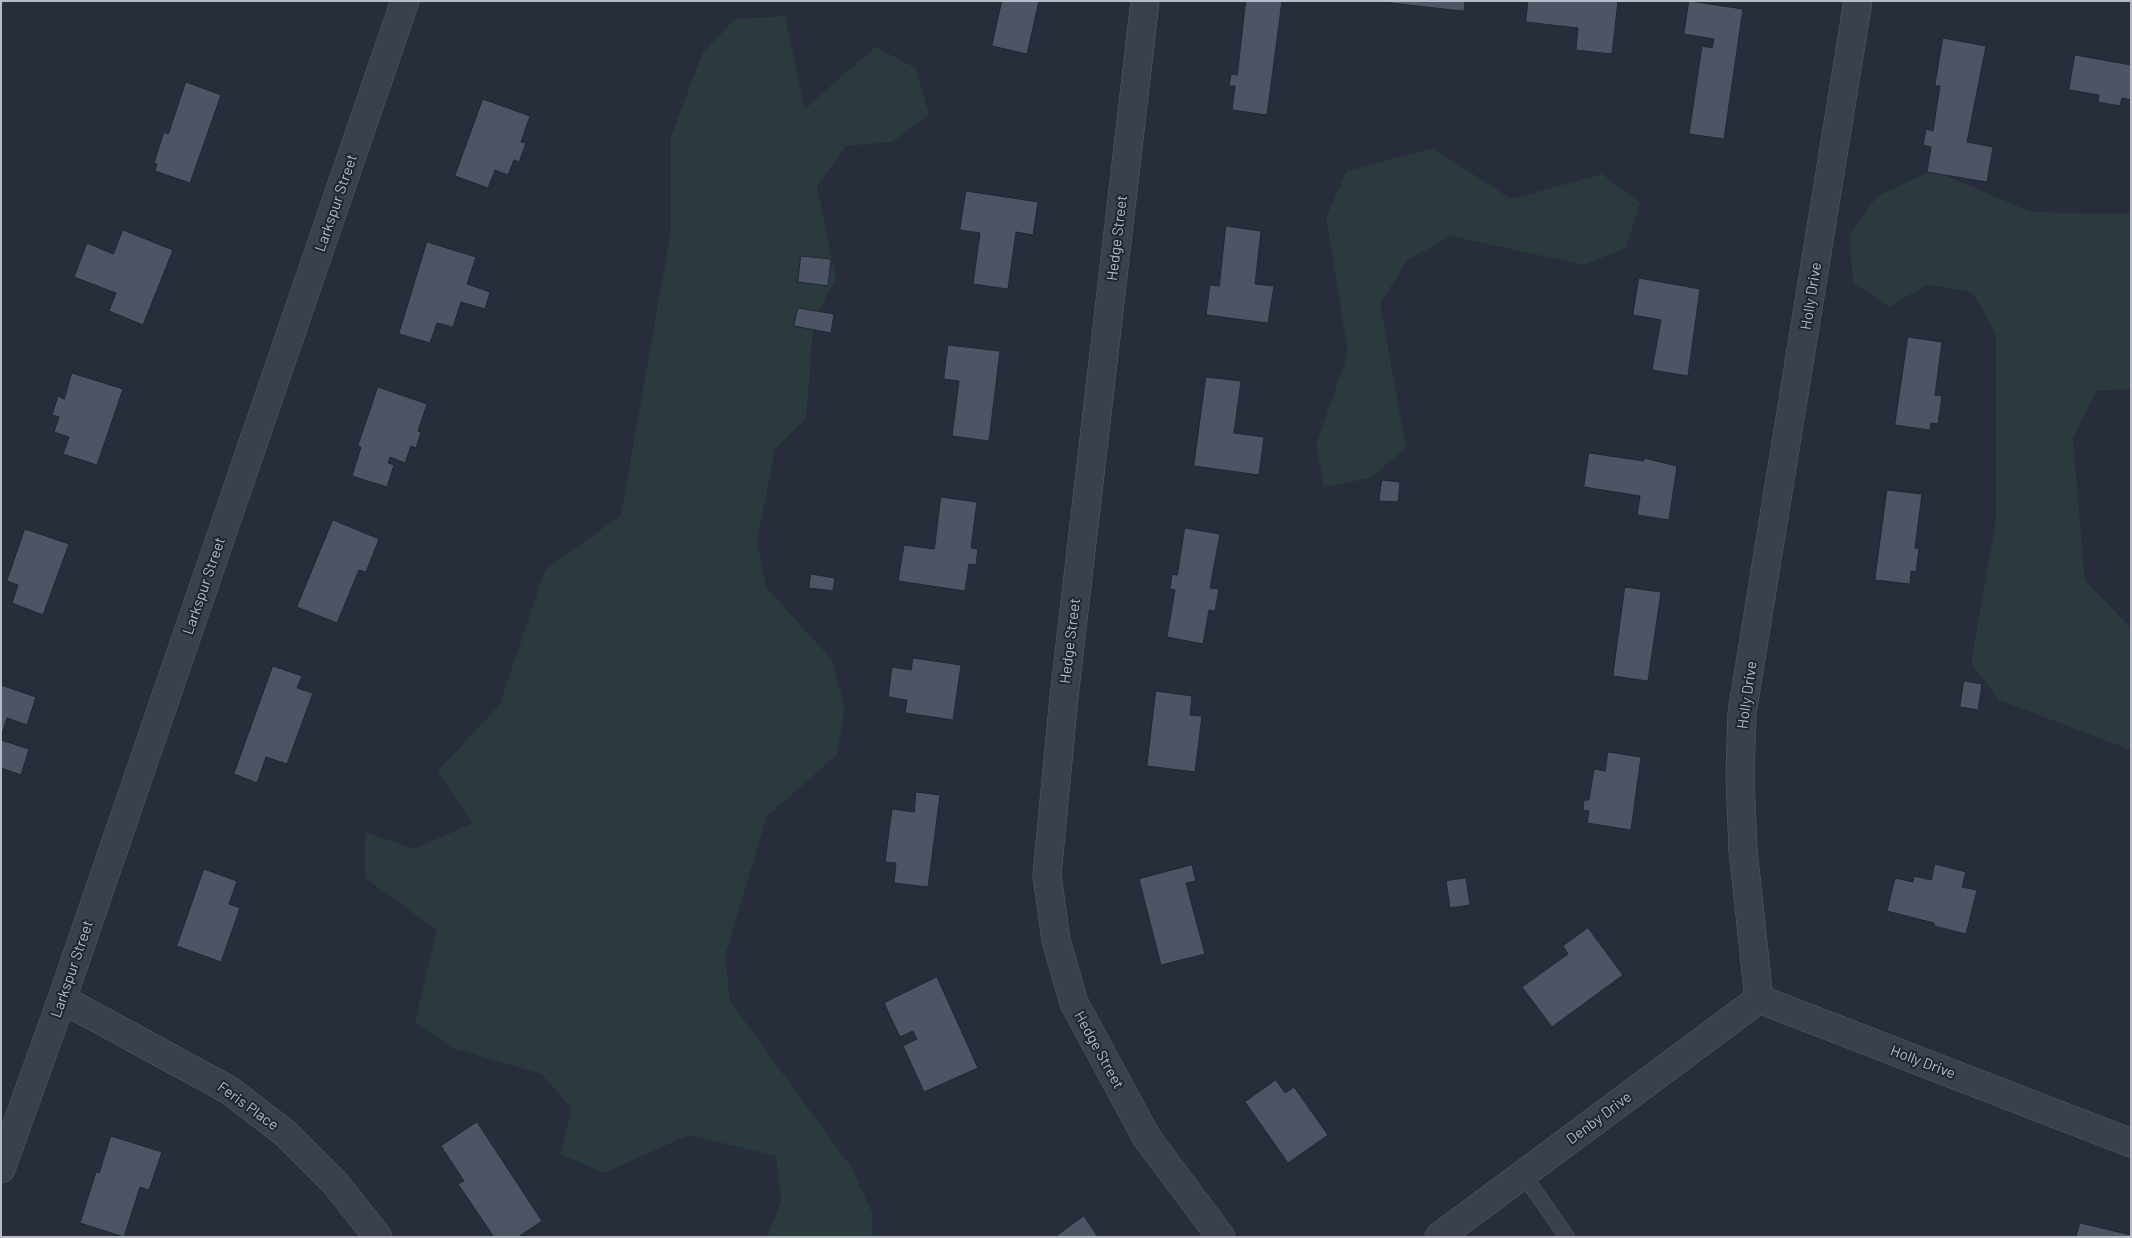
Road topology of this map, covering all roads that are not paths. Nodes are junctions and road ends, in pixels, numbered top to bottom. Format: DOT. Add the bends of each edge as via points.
graph roads {
  1 [pos="405,1"];
  2 [pos="1145,1"];
  3 [pos="1858,1"];
  4 [pos="62,999"];
  5 [pos="1759,999"];
  6 [pos="2131,1143"];
  7 [pos="1,1169"];
  8 [pos="1523,1174"];
  9 [pos="378,1237"];
  10 [pos="1221,1237"];
  11 [pos="1439,1237"];
  12 [pos="1567,1237"];
  1 -- 4 [label="street, Larkspur Street"];
  2 -- 10 [label="street, Hedge Street" via="1064,697 1047,875 1056,940 1074,1003 1148,1138"];
  3 -- 5 [label="street, Holly Drive" via="1742,713 1743,850"];
  4 -- 7 [label="street, Larkspur Street"];
  4 -- 9 [label="street, Feris Place" via="229,1090 285,1133 335,1183"];
  5 -- 6 [label="street, Holly Drive"];
  5 -- 8 [label="street, Denby Drive"];
  8 -- 11 [label="street, Denby Drive"];
  8 -- 12 [label="lane"];
}
